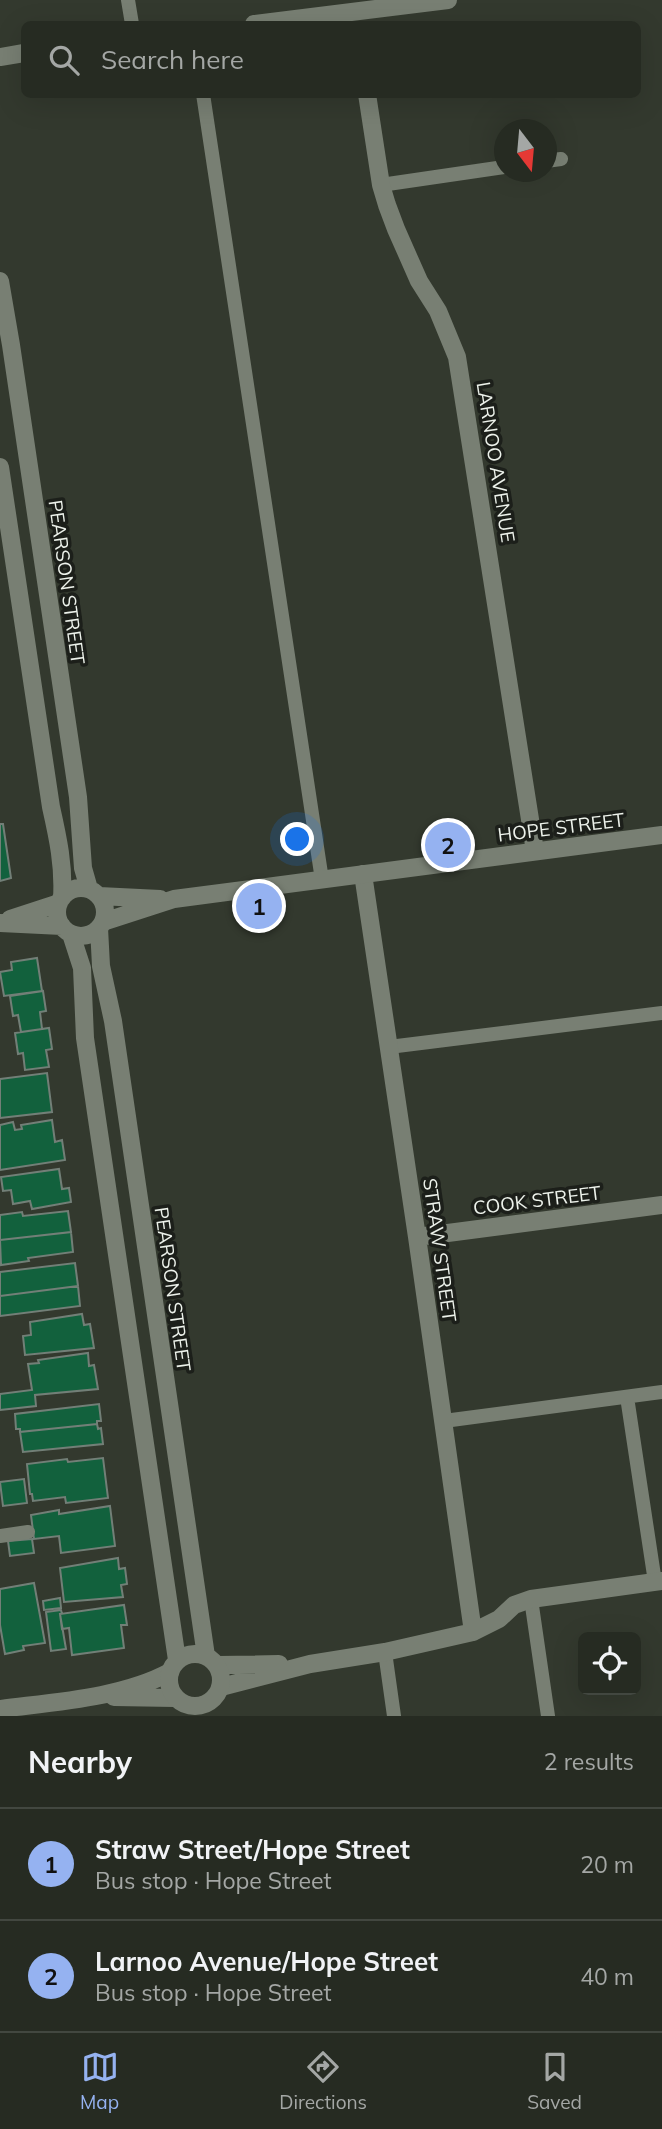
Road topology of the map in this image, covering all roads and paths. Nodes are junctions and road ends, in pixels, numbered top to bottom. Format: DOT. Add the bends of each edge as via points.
graph roads {
  1 [pos="128,0"];
  2 [pos="448,0"];
  3 [pos="355,18"];
  4 [pos="132,21"];
  5 [pos="304,21"];
  6 [pos="21,54"];
  7 [pos="0,57"];
  8 [pos="204,98"];
  9 [pos="368,98"];
  10 [pos="494,169"];
  11 [pos="381,185"];
  12 [pos="0,281"];
  13 [pos="6,346"];
  14 [pos="0,467"];
  15 [pos="662,835"];
  16 [pos="535,851"];
  17 [pos="363,874"];
  18 [pos="322,880"];
  19 [pos="94,893"];
  20 [pos="174,899"];
  21 [pos="60,900"];
  22 [pos="0,922"];
  23 [pos="101,925"];
  24 [pos="66,930"];
  25 [pos="662,1013"];
  26 [pos="389,1047"];
  27 [pos="662,1205"];
  28 [pos="417,1237"];
  29 [pos="662,1392"];
  30 [pos="627,1397"];
  31 [pos="444,1421"];
  32 [pos="28,1532"];
  33 [pos="0,1536"];
  34 [pos="658,1582"];
  35 [pos="531,1599"];
  36 [pos="473,1632"];
  37 [pos="385,1652"];
  38 [pos="212,1660"];
  39 [pos="310,1664"];
  40 [pos="173,1666"];
  41 [pos="93,1697"];
  42 [pos="216,1701"];
  43 [pos="182,1706"];
  44 [pos="2,1711"];
  45 [pos="394,1716"];
  46 [pos="548,1716"];
  1 -- 4 [label="lane"];
  2 -- 3 [label="street"];
  3 -- 5 [label="street"];
  6 -- 7 [label="street"];
  8 -- 18 [label="lane"];
  9 -- 11 [label="street, LARNOO AVENUE"];
  10 -- 11 [label="lane"];
  11 -- 16 [label="street, LARNOO AVENUE" via="400,240 457,357"];
  12 -- 13 [label="street, PEARSON STREET"];
  13 -- 19 [label="street, PEARSON STREET" via="78,797 81,853"];
  14 -- 21 [label="street" via="61,853"];
  15 -- 16 [label="street, HOPE STREET"];
  16 -- 17 [label="street, HOPE STREET"];
  17 -- 18 [label="street, HOPE STREET"];
  17 -- 26 [label="street, STRAW STREET"];
  18 -- 20 [label="street, HOPE STREET"];
  19 -- 20 [label="street, HOPE STREET"];
  19 -- 21 [label="street" via="74,889"];
  19 -- 23 [label="street" via="105,908"];
  20 -- 23 [label="street, HOPE STREET"];
  21 -- 22 [label="street"];
  21 -- 24 [label="street" via="58,919"];
  22 -- 24 [label="street"];
  23 -- 24 [label="street" via="86,935"];
  23 -- 38 [label="street, PEARSON STREET" via="101,966"];
  24 -- 40 [label="street" via="82,968 85,1038"];
  25 -- 26 [label="lane"];
  26 -- 28 [label="street, STRAW STREET"];
  27 -- 28 [label="street, COOK STREET"];
  28 -- 31 [label="street, STRAW STREET"];
  29 -- 30 [label="lane"];
  30 -- 31 [label="lane"];
  30 -- 34 [label="lane"];
  31 -- 36 [label="street, STRAW STREET"];
  32 -- 33 [label="lane"];
  34 -- 35 [label="street"];
  35 -- 36 [label="street"];
  35 -- 46 [label="lane"];
  36 -- 37 [label="street"];
  37 -- 39 [label="street"];
  37 -- 45 [label="lane"];
  38 -- 39 [label="street"];
  38 -- 40 [label="street" via="191,1654"];
  38 -- 42 [label="street" via="222,1679"];
  39 -- 42 [label="street"];
  40 -- 41 [label="street" via="156,1679"];
  40 -- 43 [label="street" via="169,1681"];
  41 -- 43 [label="street"];
  41 -- 44 [label="street"];
  42 -- 43 [label="street"];
}
